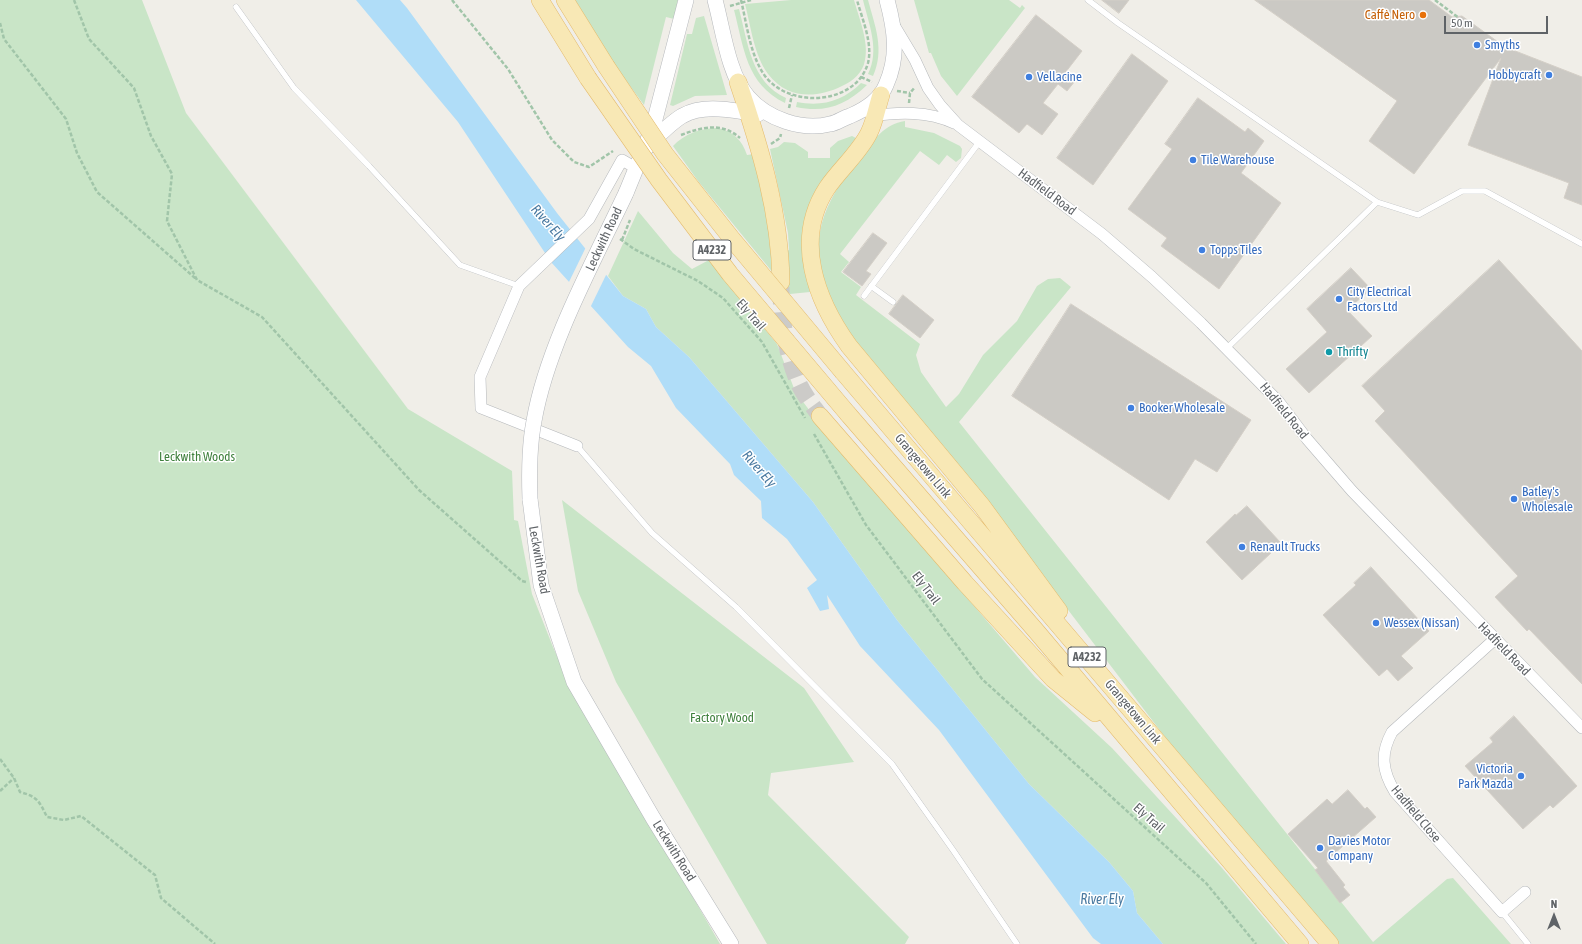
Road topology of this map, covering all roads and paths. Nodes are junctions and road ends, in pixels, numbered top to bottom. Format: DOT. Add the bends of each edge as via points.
graph roads {
  1 [pos="74,0"];
  2 [pos="452,0"];
  3 [pos="540,0"];
  4 [pos="565,0"];
  5 [pos="686,0"];
  6 [pos="715,0"];
  7 [pos="751,0"];
  8 [pos="857,0"];
  9 [pos="887,0"];
  10 [pos="1088,0"];
  11 [pos="1435,0"];
  12 [pos="741,1"];
  13 [pos="732,5"];
  14 [pos="236,6"];
  15 [pos="1459,18"];
  16 [pos="893,22"];
  17 [pos="0,23"];
  18 [pos="861,77"];
  19 [pos="870,81"];
  20 [pos="738,82"];
  21 [pos="900,92"];
  22 [pos="792,95"];
  23 [pos="881,95"];
  24 [pos="790,106"];
  25 [pos="908,106"];
  26 [pos="748,112"];
  27 [pos="875,115"];
  28 [pos="773,116"];
  29 [pos="840,120"];
  30 [pos="958,125"];
  31 [pos="980,141"];
  32 [pos="643,150"];
  33 [pos="622,160"];
  34 [pos="636,168"];
  35 [pos="1378,202"];
  36 [pos="608,230"];
  37 [pos="1582,244"];
  38 [pos="197,280"];
  39 [pos="781,282"];
  40 [pos="519,286"];
  41 [pos="872,286"];
  42 [pos="864,296"];
  43 [pos="893,302"];
  44 [pos="1227,348"];
  45 [pos="814,420"];
  46 [pos="813,431"];
  47 [pos="577,446"];
  48 [pos="541,585"];
  49 [pos="1495,639"];
  50 [pos="1086,656"];
  51 [pos="1582,728"];
  52 [pos="1124,737"];
  53 [pos="0,759"];
  54 [pos="14,778"];
  55 [pos="0,791"];
  56 [pos="1525,892"];
  57 [pos="1502,912"];
  58 [pos="215,944"];
  59 [pos="731,944"];
  60 [pos="1017,944"];
  61 [pos="1256,944"];
  62 [pos="1300,944"];
  63 [pos="1330,944"];
  64 [pos="1528,944"];
  1 -- 38 [label="path" via="89,39 134,88 151,136 172,174 167,221"];
  2 -- 33 [label="path" via="508,69 552,140 574,162 589,167 614,150"];
  3 -- 52 [label="main road, Grangetown Link / A4232, bridge" via="588,78 659,180 730,274 1038,632"];
  4 -- 50 [label="main road, Grangetown Link / A4232, bridge" via="665,154 732,239"];
  5 -- 32 [label="main road, Leckwith Road" via="662,97"];
  6 -- 20 [label="main road"];
  7 -- 12 [label="path"];
  8 -- 18 [label="path" via="869,53"];
  9 -- 16 [label="main road"];
  10 -- 35 [label="lane"];
  11 -- 15 [label="path"];
  12 -- 13 [label="path"];
  12 -- 22 [label="path" via="755,58 760,68 773,84"];
  14 -- 40 [label="lane" via="294,88 460,265"];
  16 -- 23 [label="main road" via="895,50 889,77"];
  16 -- 30 [label="street" via="928,88"];
  17 -- 38 [label="path" via="4,39 66,119 77,153 97,192"];
  18 -- 19 [label="path"];
  18 -- 22 [label="path" via="849,88 826,97 805,98"];
  20 -- 26 [label="main road"];
  20 -- 28 [label="main road" via="756,105"];
  21 -- 25 [label="path" via="910,93"];
  22 -- 24 [label="path"];
  23 -- 27 [label="main road"];
  23 -- 29 [label="main road" via="863,109"];
  26 -- 28 [label="main road, Leckwith Road"];
  26 -- 32 [label="main road, Leckwith Road" via="717,109 694,111 671,124"];
  26 -- 39 [label="main road" via="760,146 775,211 780,241"];
  27 -- 29 [label="street"];
  27 -- 30 [label="street" via="926,115"];
  27 -- 50 [label="main road" via="869,134 827,189 816,210 810,248 812,271 821,299 838,330 858,357 982,506 1059,609"];
  28 -- 29 [label="main road" via="785,122 801,125 831,124"];
  30 -- 31 [label="street, Hadfield Road"];
  31 -- 41 [label="lane"];
  31 -- 44 [label="street, Hadfield Road" via="1112,243"];
  32 -- 34 [label="main road, Leckwith Road"];
  33 -- 34 [label="street"];
  33 -- 40 [label="street" via="589,219"];
  34 -- 36 [label="main road, Leckwith Road, bridge"];
  35 -- 37 [label="lane" via="1418,215 1462,191 1486,191"];
  35 -- 44 [label="lane"];
  36 -- 45 [label="path, Ely Trail" via="634,249 723,298 762,342"];
  36 -- 48 [label="main road, Leckwith Road, bridge" via="549,365 534,420 529,458 530,499"];
  38 -- 48 [label="path" via="262,317 419,490 522,581"];
  40 -- 47 [label="street" via="480,377 481,408"];
  41 -- 42 [label="lane"];
  41 -- 43 [label="lane"];
  44 -- 49 [label="street, Hadfield Road" via="1279,402 1352,491"];
  45 -- 52 [label="main road" via="1053,679"];
  46 -- 61 [label="path, Ely Trail" via="866,525 982,679 1206,883"];
  47 -- 60 [label="lane" via="652,533 736,607 892,764"];
  48 -- 59 [label="main road, Leckwith Road" via="574,682 653,818"];
  49 -- 51 [label="street, Hadfield Road"];
  49 -- 57 [label="street, Hadfield Close" via="1392,732 1386,744 1384,758 1385,770 1395,792"];
  50 -- 63 [label="main road, Grangetown Link / A4232"];
  52 -- 62 [label="main road, Grangetown Link / A4232"];
  53 -- 54 [label="path"];
  54 -- 55 [label="path"];
  54 -- 58 [label="path" via="20,792 34,796 47,817 64,820 81,816 155,875 161,898"];
  56 -- 57 [label="street"];
  57 -- 64 [label="lane"];
}
